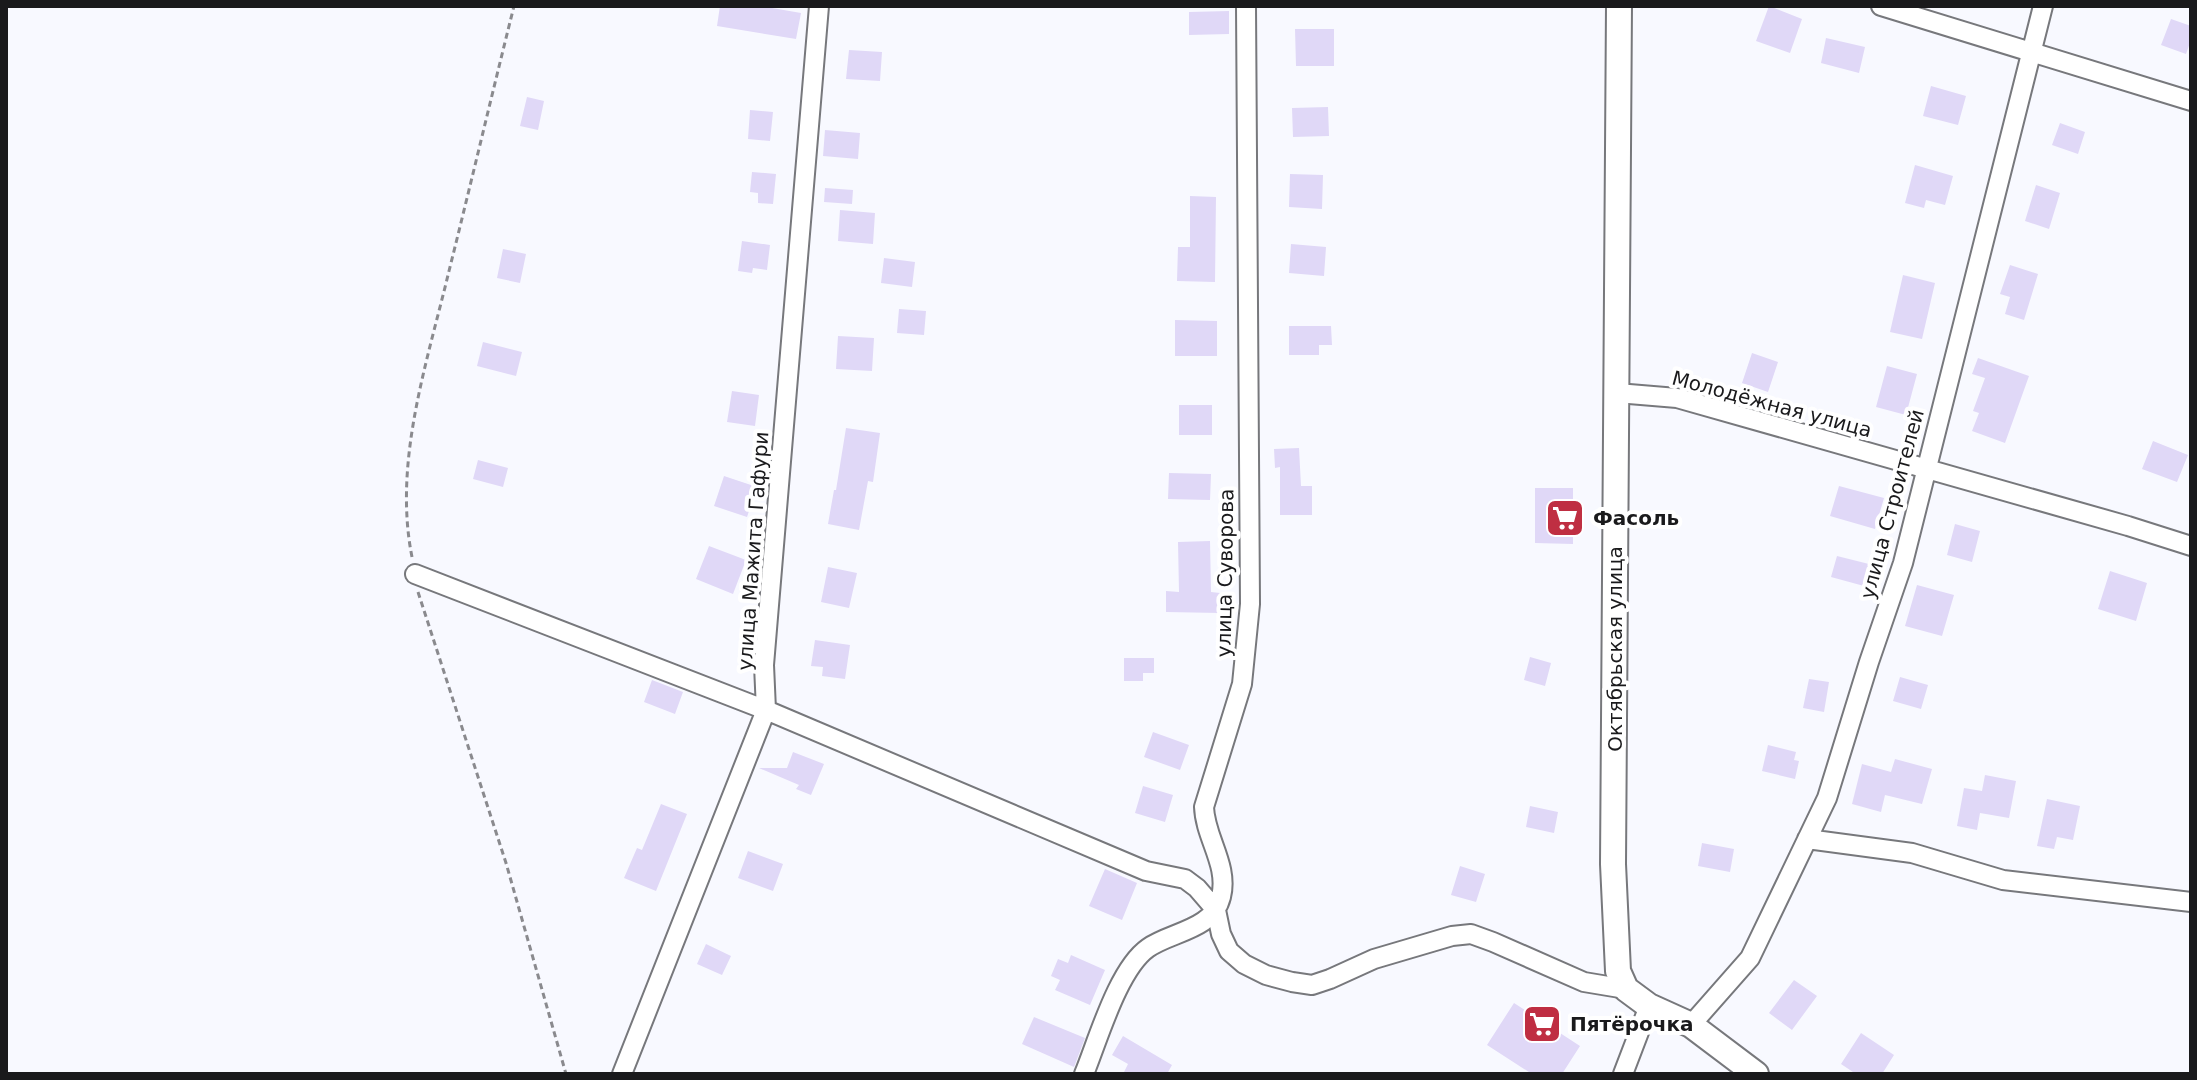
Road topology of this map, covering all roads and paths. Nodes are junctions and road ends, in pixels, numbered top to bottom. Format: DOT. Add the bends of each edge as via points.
graph roads {
  1 [pos="514,6"];
  2 [pos="819,6"];
  3 [pos="1246,6"];
  4 [pos="1619,6"];
  5 [pos="1881,6"];
  6 [pos="2043,6"];
  7 [pos="2031,53"];
  8 [pos="2191,101"];
  9 [pos="1617,393"];
  10 [pos="1925,468"];
  11 [pos="2191,546"];
  12 [pos="415,574"];
  13 [pos="766,710"];
  14 [pos="1807,839"];
  15 [pos="2191,902"];
  16 [pos="1216,910"];
  17 [pos="1626,989"];
  18 [pos="1649,1006"];
  19 [pos="1691,1025"];
  20 [pos="566,1074"];
  21 [pos="622,1074"];
  22 [pos="1084,1074"];
  23 [pos="1623,1074"];
  24 [pos="1756,1074"];
  1 -- 12 [label="path" via="417,401 405,481 406,530"];
  2 -- 13 [label="street, улица Мажита Гафури" via="764,665"];
  3 -- 16 [label="street, улица Суворова" via="1250,604 1242,684 1204,807 1223,874"];
  4 -- 9 [label="street, Октябрьская улица"];
  5 -- 7 [label="street"];
  6 -- 7 [label="street, улица Строителей"];
  7 -- 8 [label="street"];
  7 -- 10 [label="street, улица Строителей"];
  9 -- 10 [label="street, Молодёжная улица" via="1677,398"];
  9 -- 17 [label="street, Октябрьская улица" via="1613,864 1618,971"];
  10 -- 11 [label="street, Молодёжная улица"];
  10 -- 14 [label="street, улица Строителей" via="1903,563 1827,798"];
  12 -- 13 [label="street"];
  12 -- 20 [label="path"];
  13 -- 16 [label="street" via="1146,871 1185,879"];
  13 -- 21 [label="street, улица Мажита Гафури"];
  14 -- 15 [label="street" via="1912,853 2003,880"];
  14 -- 19 [label="street, улица Строителей" via="1750,958"];
  16 -- 17 [label="street" via="1229,951 1266,975 1292,982 1312,985 1374,959 1471,934 1584,982"];
  16 -- 22 [label="street" via="1148,947 1133,963"];
  17 -- 18 [label="street"];
  18 -- 19 [label="street"];
  18 -- 23 [label="street"];
  19 -- 24 [label="street"];
}
